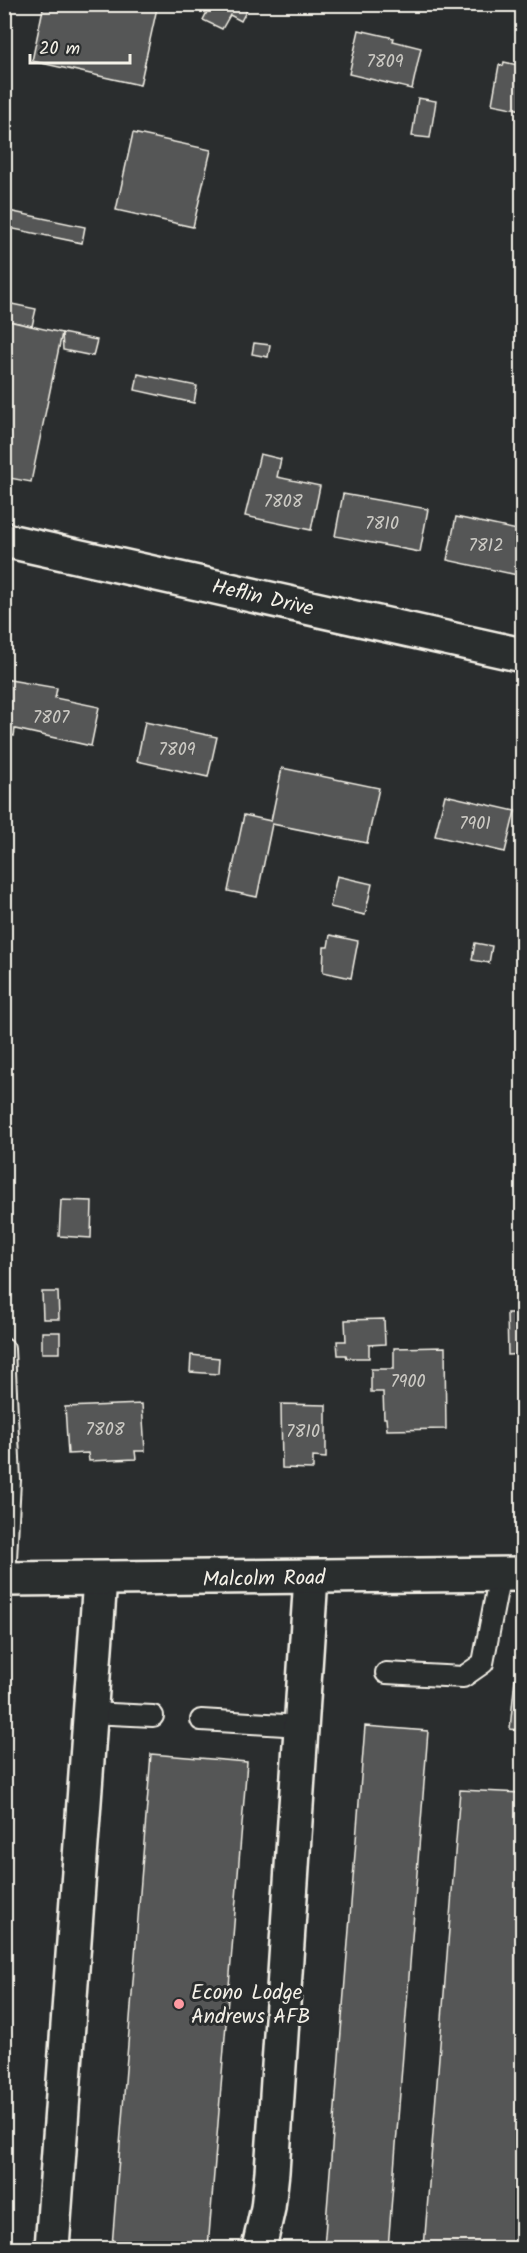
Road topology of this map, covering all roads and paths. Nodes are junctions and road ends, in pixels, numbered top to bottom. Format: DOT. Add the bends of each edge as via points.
graph roads {
  1 [pos="4,540"];
  2 [pos="522,655"];
  3 [pos="4,1349"];
  4 [pos="511,1574"];
  5 [pos="311,1577"];
  6 [pos="100,1579"];
  7 [pos="5,1580"];
  8 [pos="386,1672"];
  9 [pos="90,1713"];
  10 [pos="153,1716"];
  11 [pos="201,1720"];
  12 [pos="301,1726"];
  13 [pos="52,2248"];
  14 [pos="259,2248"];
  1 -- 2 [label="street, Heflin Drive"];
  3 -- 7 [label="lane" via="10,1480"];
  4 -- 5 [label="street, Malcolm Road"];
  4 -- 8 [label="lane" via="483,1664 463,1677"];
  5 -- 6 [label="street, Malcolm Road"];
  5 -- 12 [label="street"];
  6 -- 7 [label="street, Malcolm Road"];
  6 -- 9 [label="street"];
  9 -- 10 [label="lane"];
  9 -- 13 [label="street"];
  11 -- 12 [label="lane"];
  12 -- 14 [label="street" via="272,2172"];
}
